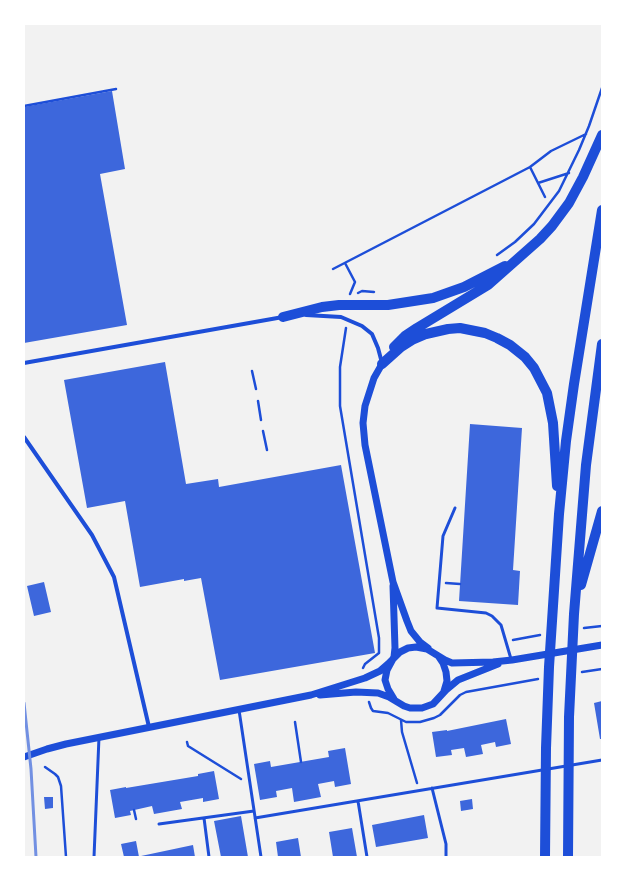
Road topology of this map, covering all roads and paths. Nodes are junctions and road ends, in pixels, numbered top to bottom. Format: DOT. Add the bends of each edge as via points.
graph roads {
  1 [pos="602,88"];
  2 [pos="116,89"];
  3 [pos="24,106"];
  4 [pos="586,133"];
  5 [pos="602,136"];
  6 [pos="530,167"];
  7 [pos="569,172"];
  8 [pos="538,183"];
  9 [pos="545,197"];
  10 [pos="602,210"];
  11 [pos="494,258"];
  12 [pos="519,258"];
  13 [pos="346,263"];
  14 [pos="333,269"];
  15 [pos="379,292"];
  16 [pos="350,298"];
  17 [pos="355,298"];
  18 [pos="283,317"];
  19 [pos="347,325"];
  20 [pos="602,344"];
  21 [pos="24,363"];
  22 [pos="382,364"];
  23 [pos="252,371"];
  24 [pos="256,389"];
  25 [pos="258,401"];
  26 [pos="261,420"];
  27 [pos="263,431"];
  28 [pos="24,437"];
  29 [pos="267,450"];
  30 [pos="455,508"];
  31 [pos="602,511"];
  32 [pos="559,514"];
  33 [pos="581,567"];
  34 [pos="393,582"];
  35 [pos="439,582"];
  36 [pos="460,584"];
  37 [pos="602,645"];
  38 [pos="435,653"];
  39 [pos="391,660"];
  40 [pos="510,661"];
  41 [pos="602,669"];
  42 [pos="363,670"];
  43 [pos="579,672"];
  44 [pos="542,679"];
  45 [pos="368,696"];
  46 [pos="441,696"];
  47 [pos="300,697"];
  48 [pos="399,704"];
  49 [pos="239,709"];
  50 [pos="401,720"];
  51 [pos="295,722"];
  52 [pos="149,727"];
  53 [pos="99,737"];
  54 [pos="186,742"];
  55 [pos="24,757"];
  56 [pos="602,760"];
  57 [pos="301,762"];
  58 [pos="45,767"];
  59 [pos="241,779"];
  60 [pos="432,788"];
  61 [pos="419,792"];
  62 [pos="358,801"];
  63 [pos="134,810"];
  64 [pos="254,811"];
  65 [pos="204,818"];
  66 [pos="255,818"];
  67 [pos="136,819"];
  68 [pos="159,824"];
  69 [pos="446,851"];
  70 [pos="66,857"];
  71 [pos="94,857"];
  72 [pos="209,857"];
  73 [pos="261,857"];
  74 [pos="367,857"];
  75 [pos="446,857"];
  76 [pos="450,857"];
  77 [pos="545,857"];
  78 [pos="568,857"];
  1 -- 4 [label="path"];
  2 -- 3 [label="path"];
  4 -- 6 [label="path" via="551,151"];
  4 -- 7 [label="path"];
  5 -- 12 [label="main road" via="569,204 547,232"];
  6 -- 8 [label="path"];
  6 -- 13 [label="path"];
  7 -- 8 [label="path"];
  7 -- 11 [label="path" via="534,224"];
  8 -- 9 [label="path"];
  10 -- 32 [label="main road" via="574,384"];
  12 -- 18 [label="main road" via="464,287 433,298 388,305 339,305"];
  12 -- 22 [label="main road" via="497,279 405,336"];
  13 -- 14 [label="path"];
  13 -- 16 [label="path" via="355,282"];
  15 -- 17 [label="path" via="362,291"];
  18 -- 21 [label="street"];
  18 -- 22 [label="street" via="332,316 355,322 372,334"];
  19 -- 42 [label="path" via="340,367 340,406 379,638 379,653 365,664"];
  20 -- 33 [label="main road" via="586,465"];
  22 -- 32 [label="main road" via="412,340 448,329 485,333 510,345 534,368 547,393 553,423"];
  22 -- 34 [label="street" via="367,399 364,434"];
  23 -- 24 [label="path"];
  25 -- 26 [label="path"];
  27 -- 29 [label="path"];
  28 -- 52 [label="street" via="87,528 112,573"];
  30 -- 35 [label="lane" via="442,536"];
  31 -- 33 [label="main road"];
  32 -- 77 [label="main road" via="546,748"];
  33 -- 78 [label="main road" via="574,614 569,724"];
  34 -- 38 [label="street" via="411,631 420,642"];
  34 -- 39 [label="street" via="395,648"];
  35 -- 36 [label="path"];
  35 -- 40 [label="lane" via="437,608 486,613 492,616 502,625"];
  37 -- 40 [label="street"];
  38 -- 39 [label="street" via="421,648 408,648"];
  38 -- 40 [label="street" via="452,663"];
  38 -- 46 [label="street" via="443,663 447,676"];
  39 -- 47 [label="street" via="384,668 364,678"];
  39 -- 48 [label="street" via="385,680 390,694"];
  40 -- 46 [label="street" via="455,682"];
  41 -- 43 [label="path"];
  44 -- 50 [label="path" via="466,692 434,718 413,723"];
  45 -- 50 [label="path" via="372,710 388,713"];
  46 -- 48 [label="street" via="433,704 422,708 410,708"];
  47 -- 48 [label="street" via="372,692 385,695"];
  47 -- 49 [label="street"];
  49 -- 52 [label="street"];
  49 -- 64 [label="lane"];
  50 -- 61 [label="path"];
  51 -- 57 [label="path"];
  52 -- 53 [label="street"];
  53 -- 55 [label="street"];
  53 -- 71 [label="lane"];
  54 -- 59 [label="path" via="188,746"];
  56 -- 60 [label="lane"];
  58 -- 70 [label="path" via="58,777 61,786"];
  60 -- 61 [label="lane"];
  60 -- 69 [label="lane"];
  61 -- 62 [label="lane"];
  62 -- 66 [label="lane"];
  62 -- 74 [label="lane"];
  63 -- 67 [label="path"];
  64 -- 65 [label="lane"];
  64 -- 66 [label="lane"];
  65 -- 68 [label="lane"];
  65 -- 72 [label="lane"];
  66 -- 73 [label="lane"];
  69 -- 75 [label="lane"];
  69 -- 76 [label="lane"];
}
